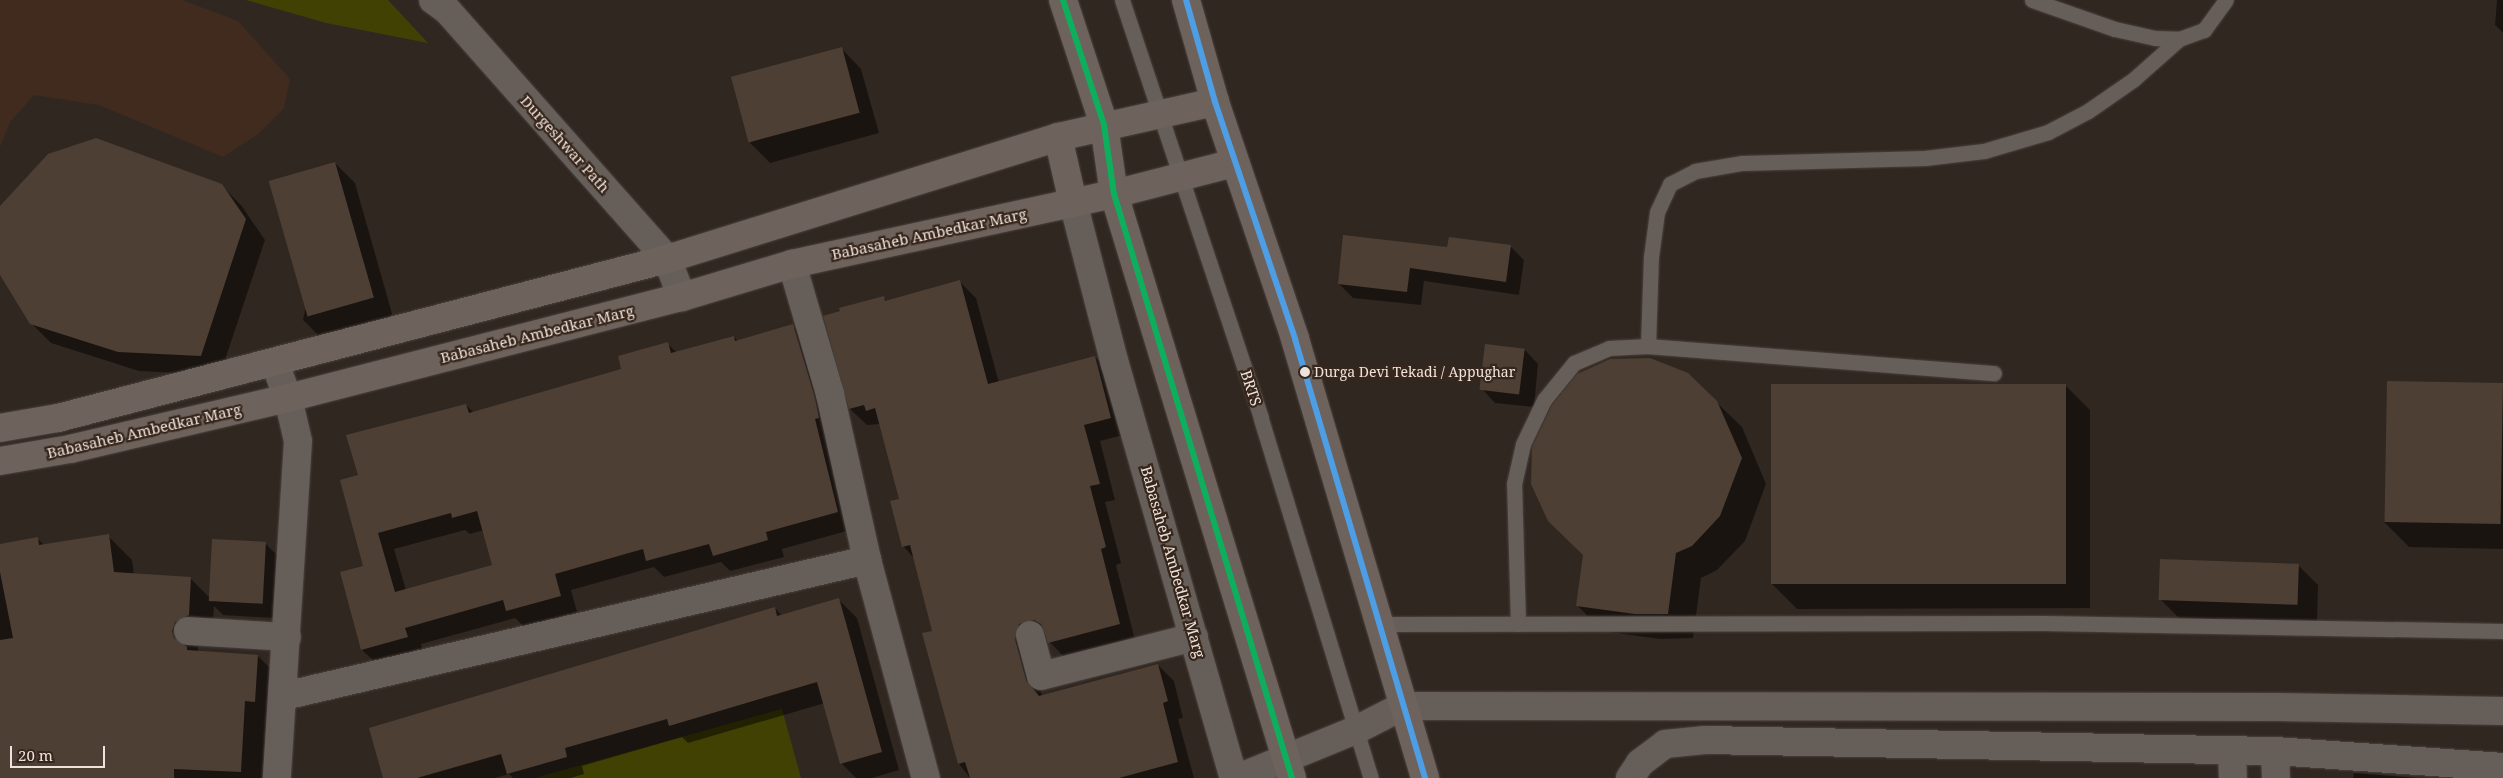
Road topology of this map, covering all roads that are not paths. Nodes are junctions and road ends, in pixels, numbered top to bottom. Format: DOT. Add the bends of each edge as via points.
graph roads {
  1 [pos="434,0"];
  2 [pos="1063,0"];
  3 [pos="1122,0"];
  4 [pos="1186,0"];
  5 [pos="2032,0"];
  6 [pos="2226,0"];
  7 [pos="2179,39"];
  8 [pos="1215,102"];
  9 [pos="1160,113"];
  10 [pos="1104,126"];
  11 [pos="1058,137"];
  12 [pos="1234,163"];
  13 [pos="1183,178"];
  14 [pos="1114,194"];
  15 [pos="1073,202"];
  16 [pos="667,259"];
  17 [pos="792,264"];
  18 [pos="682,297"];
  19 [pos="1648,346"];
  20 [pos="275,363"];
  21 [pos="1994,373"];
  22 [pos="288,398"];
  23 [pos="0,428"];
  24 [pos="0,462"];
  25 [pos="867,560"];
  26 [pos="1382,624"];
  27 [pos="1518,624"];
  28 [pos="188,631"];
  29 [pos="2503,631"];
  30 [pos="1030,634"];
  31 [pos="287,637"];
  32 [pos="1194,637"];
  33 [pos="284,696"];
  34 [pos="1403,706"];
  35 [pos="2503,711"];
  36 [pos="1358,729"];
  37 [pos="2232,751"];
  38 [pos="2275,751"];
  39 [pos="2503,767"];
  40 [pos="1290,769"];
  41 [pos="277,778"];
  42 [pos="926,778"];
  43 [pos="1234,778"];
  44 [pos="1238,778"];
  45 [pos="1371,778"];
  46 [pos="1425,778"];
  47 [pos="1630,778"];
  48 [pos="2233,778"];
  49 [pos="2276,778"];
  1 -- 16 [label="street, Durgeshwar Path" via="447,10"];
  2 -- 10 [label="main road"];
  3 -- 9 [label="lane, BRTS"];
  4 -- 8 [label="main road"];
  5 -- 7 [label="lane" via="2115,28 2155,38"];
  6 -- 7 [label="lane" via="2204,30"];
  7 -- 19 [label="lane" via="2134,79 2088,111 2048,132 1984,151 1926,158 1742,163 1695,171 1670,184 1657,212 1651,257"];
  8 -- 9 [label="main road, Babasaheb Ambedkar Marg"];
  8 -- 12 [label="main road"];
  9 -- 10 [label="main road, Babasaheb Ambedkar Marg"];
  9 -- 13 [label="lane, BRTS"];
  10 -- 11 [label="main road, Babasaheb Ambedkar Marg"];
  10 -- 14 [label="main road"];
  11 -- 15 [label="main road, Babasaheb Ambedkar Marg"];
  11 -- 16 [label="main road, Babasaheb Ambedkar Marg"];
  12 -- 13 [label="main road, Babasaheb Ambedkar Marg"];
  12 -- 26 [label="main road" via="1283,301"];
  13 -- 14 [label="main road, Babasaheb Ambedkar Marg"];
  13 -- 36 [label="lane, BRTS"];
  14 -- 15 [label="main road, Babasaheb Ambedkar Marg"];
  14 -- 40 [label="main road"];
  15 -- 17 [label="main road, Babasaheb Ambedkar Marg"];
  15 -- 32 [label="street, Babasaheb Ambedkar Marg" via="1115,364"];
  16 -- 18 [label="street, Durgeshwar Path"];
  16 -- 20 [label="main road, Babasaheb Ambedkar Marg"];
  17 -- 18 [label="main road, Babasaheb Ambedkar Marg"];
  17 -- 25 [label="street" via="830,394"];
  18 -- 22 [label="main road, Babasaheb Ambedkar Marg"];
  19 -- 21 [label="lane"];
  19 -- 27 [label="lane" via="1609,348 1574,363 1544,400 1523,444 1514,484"];
  20 -- 22 [label="street"];
  20 -- 23 [label="main road, Babasaheb Ambedkar Marg" via="58,418"];
  22 -- 24 [label="main road, Babasaheb Ambedkar Marg"];
  22 -- 31 [label="street" via="298,441"];
  25 -- 33 [label="street"];
  25 -- 42 [label="street"];
  26 -- 27 [label="lane"];
  26 -- 34 [label="main road"];
  27 -- 29 [label="lane" via="2044,623"];
  28 -- 31 [label="street"];
  30 -- 32 [label="street" via="1041,676"];
  31 -- 33 [label="street"];
  32 -- 43 [label="street, Babasaheb Ambedkar Marg"];
  33 -- 41 [label="street"];
  34 -- 35 [label="street" via="2276,707"];
  34 -- 36 [label="street"];
  34 -- 46 [label="main road"];
  36 -- 40 [label="street"];
  36 -- 45 [label="lane, BRTS"];
  37 -- 38 [label="street"];
  37 -- 47 [label="street" via="1705,740 1665,744 1640,763"];
  37 -- 48 [label="street"];
  38 -- 39 [label="street"];
  38 -- 49 [label="street"];
  40 -- 44 [label="street"];
}
